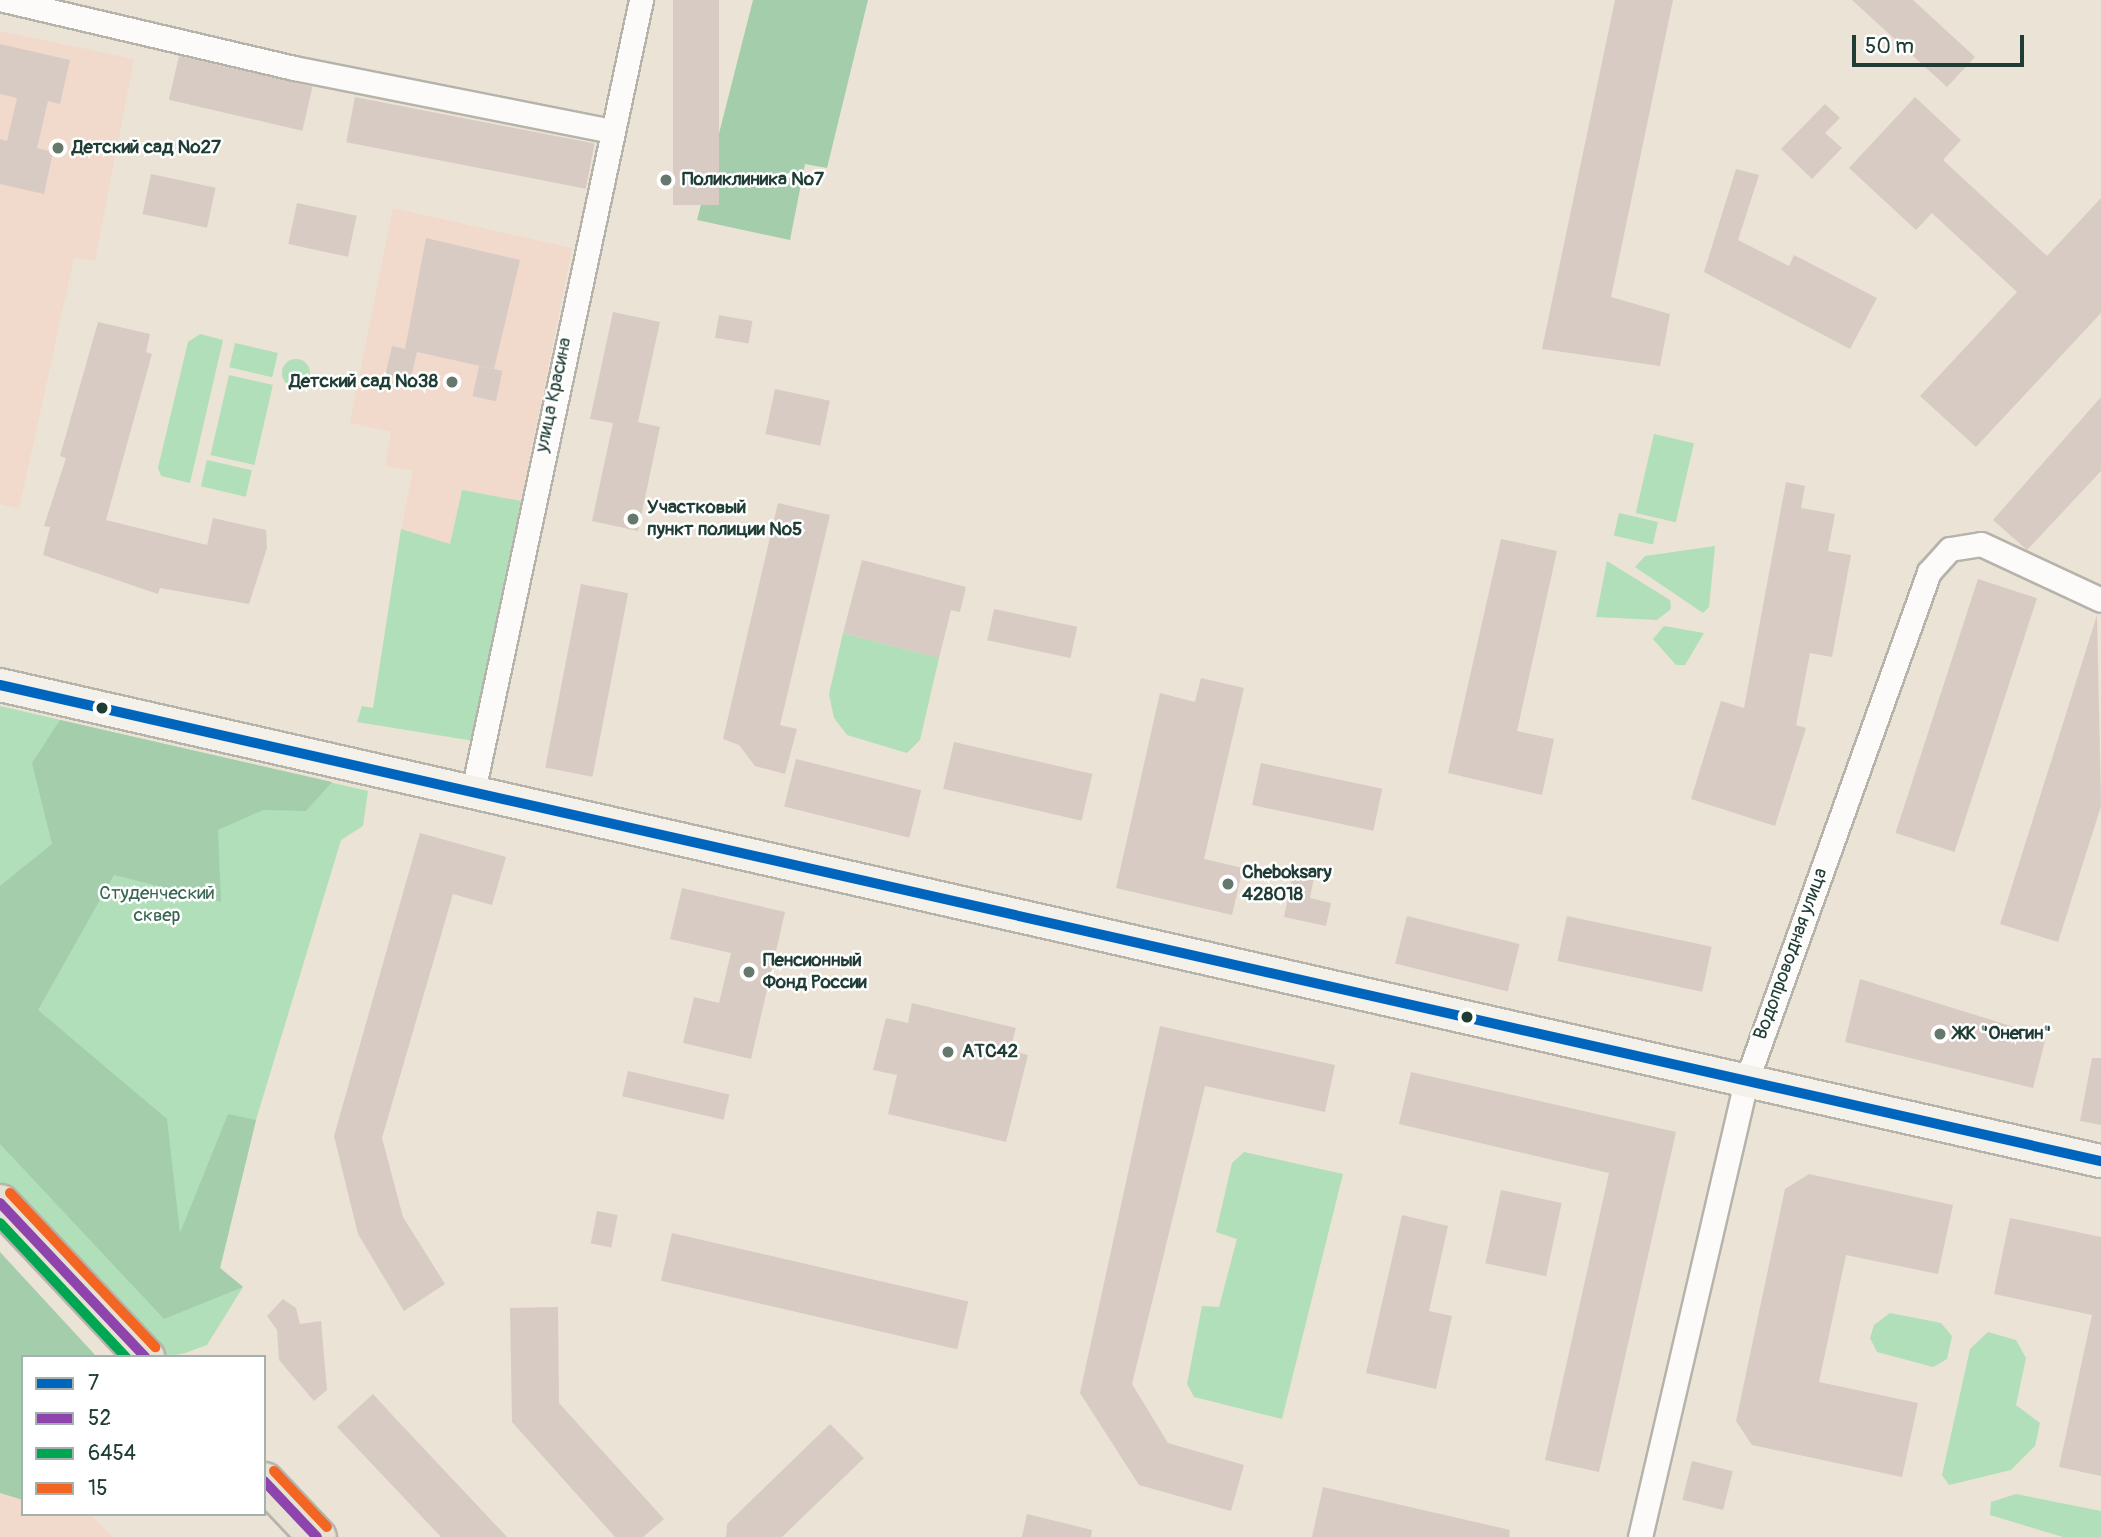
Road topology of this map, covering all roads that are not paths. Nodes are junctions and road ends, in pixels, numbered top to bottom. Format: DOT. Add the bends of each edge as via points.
graph roads {
  1 [pos="4,0"];
  2 [pos="641,0"];
  3 [pos="612,131"];
  4 [pos="2101,600"];
  5 [pos="0,685"];
  6 [pos="473,791"];
  7 [pos="1746,1082"];
  8 [pos="2101,1161"];
  9 [pos="0,1203"];
  10 [pos="0,1236"];
  11 [pos="111,1355"];
  12 [pos="143,1355"];
  13 [pos="266,1483"];
  14 [pos="263,1516"];
  15 [pos="282,1537"];
  16 [pos="317,1537"];
  17 [pos="1640,1537"];
  1 -- 3 [label="street" via="294,68"];
  2 -- 3 [label="street, улица Красина"];
  3 -- 6 [label="street, улица Красина"];
  4 -- 7 [label="street, Водопроводная улица" via="1981,544 1958,545 1934,563"];
  5 -- 6 [label="street"];
  6 -- 7 [label="street"];
  7 -- 8 [label="street"];
  7 -- 17 [label="street, Водопроводная улица"];
  9 -- 12 [label="main road"];
  10 -- 11 [label="main road"];
  13 -- 16 [label="main road"];
  14 -- 15 [label="main road"];
}
